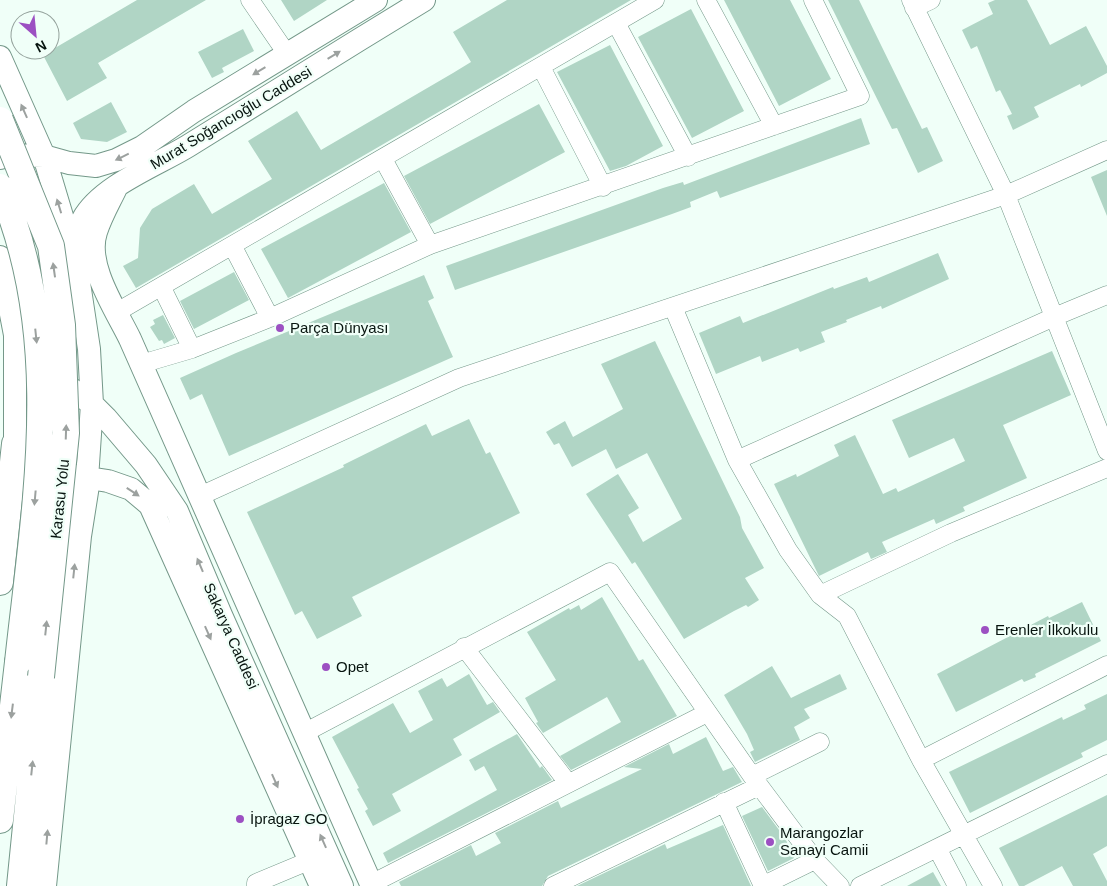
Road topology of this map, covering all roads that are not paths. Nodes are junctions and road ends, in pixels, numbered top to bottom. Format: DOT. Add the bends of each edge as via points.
graph roads {
  1 [pos="250,0"];
  2 [pos="376,0"];
  3 [pos="424,0"];
  4 [pos="656,0"];
  5 [pos="706,0"];
  6 [pos="813,0"];
  7 [pos="931,0"];
  8 [pos="912,4"];
  9 [pos="616,23"];
  10 [pos="287,54"];
  11 [pos="0,56"];
  12 [pos="541,67"];
  13 [pos="0,120"];
  14 [pos="774,126"];
  15 [pos="1107,150"];
  16 [pos="44,156"];
  17 [pos="688,157"];
  18 [pos="0,158"];
  19 [pos="383,159"];
  20 [pos="117,186"];
  21 [pos="0,187"];
  22 [pos="603,187"];
  23 [pos="1006,195"];
  24 [pos="430,245"];
  25 [pos="233,247"];
  26 [pos="0,257"];
  27 [pos="76,263"];
  28 [pos="162,288"];
  29 [pos="1107,295"];
  30 [pos="673,307"];
  31 [pos="117,312"];
  32 [pos="84,313"];
  33 [pos="1054,317"];
  34 [pos="270,318"];
  35 [pos="130,339"];
  36 [pos="192,349"];
  37 [pos="90,353"];
  38 [pos="141,364"];
  39 [pos="15,379"];
  40 [pos="92,404"];
  41 [pos="15,444"];
  42 [pos="1107,450"];
  43 [pos="737,460"];
  44 [pos="1107,468"];
  45 [pos="87,479"];
  46 [pos="200,496"];
  47 [pos="0,582"];
  48 [pos="820,595"];
  49 [pos="464,647"];
  50 [pos="1107,665"];
  51 [pos="708,712"];
  52 [pos="304,733"];
  53 [pos="820,742"];
  54 [pos="921,760"];
  55 [pos="1107,764"];
  56 [pos="755,781"];
  57 [pos="568,782"];
  58 [pos="724,802"];
  59 [pos="0,820"];
  60 [pos="964,836"];
  61 [pos="937,848"];
  62 [pos="311,860"];
  63 [pos="815,860"];
  64 [pos="371,885"];
  65 [pos="20,886"];
  66 [pos="43,886"];
  67 [pos="256,886"];
  68 [pos="322,886"];
  69 [pos="342,886"];
  70 [pos="552,886"];
  71 [pos="763,886"];
  72 [pos="840,886"];
  73 [pos="860,886"];
  74 [pos="957,886"];
  75 [pos="992,886"];
  1 -- 10 [label="street"];
  2 -- 10 [label="main road, Murat Soğancıoğlu Caddesi"];
  20 -- 3 [label="main road, Murat Soğancıoğlu Caddesi, one-way"];
  4 -- 9 [label="street"];
  5 -- 14 [label="street"];
  6 -- 14 [label="street" via="860,96"];
  7 -- 8 [label="street"];
  8 -- 23 [label="street"];
  9 -- 12 [label="street"];
  9 -- 17 [label="street"];
  10 -- 16 [label="main road, Murat Soğancıoğlu Caddesi, one-way" via="142,147 116,160 96,166"];
  16 -- 11 [label="main road, one-way"];
  12 -- 19 [label="street"];
  12 -- 22 [label="street"];
  65 -- 13 [label="highway, Karasu Yolu, one-way, bridge" via="66,433 62,325 51,246"];
  14 -- 17 [label="street"];
  15 -- 23 [label="street"];
  16 -- 18 [label="main road, Murat Soğancıoğlu Caddesi" via="3,155"];
  27 -- 16 [label="main road, one-way"];
  17 -- 22 [label="street"];
  19 -- 24 [label="street"];
  19 -- 25 [label="street"];
  20 -- 27 [label="main road, Murat Soğancıoğlu Caddesi" via="83,219 77,235"];
  20 -- 31 [label="main road" via="95,233 94,251 108,296"];
  21 -- 59 [label="highway, Karasu Yolu, one-way, bridge" via="26,265 41,381 41,438"];
  22 -- 24 [label="street"];
  23 -- 30 [label="street"];
  23 -- 33 [label="street"];
  24 -- 34 [label="street"];
  25 -- 28 [label="street"];
  25 -- 34 [label="street"];
  26 -- 39 [label="main road" via="15,335"];
  27 -- 32 [label="main road"];
  28 -- 31 [label="street"];
  28 -- 36 [label="street"];
  29 -- 33 [label="street"];
  30 -- 43 [label="street"];
  30 -- 46 [label="street" via="459,378"];
  31 -- 32 [label="main road" via="102,315"];
  31 -- 35 [label="main road"];
  32 -- 37 [label="main road"];
  33 -- 42 [label="street"];
  33 -- 43 [label="street"];
  34 -- 36 [label="street"];
  35 -- 37 [label="main road" via="121,331 108,328 96,336"];
  35 -- 38 [label="main road"];
  36 -- 38 [label="street"];
  37 -- 40 [label="main road"];
  38 -- 46 [label="main road"];
  39 -- 40 [label="main road, Sakarya Caddesi" via="54,375"];
  39 -- 41 [label="main road"];
  40 -- 45 [label="main road"];
  69 -- 40 [label="main road, Sakarya Caddesi, one-way" via="177,511 146,465"];
  41 -- 45 [label="main road, Sakarya Caddesi" via="50,471"];
  41 -- 47 [label="highway"];
  43 -- 48 [label="street" via="788,550"];
  44 -- 48 [label="street" via="951,533"];
  45 -- 62 [label="main road, Sakarya Caddesi, one-way" via="131,489 150,505"];
  66 -- 45 [label="highway, one-way" via="78,536"];
  46 -- 52 [label="main road"];
  48 -- 54 [label="street" via="848,616"];
  49 -- 51 [label="street" via="610,572"];
  49 -- 52 [label="street"];
  49 -- 57 [label="street"];
  50 -- 54 [label="street"];
  51 -- 56 [label="street"];
  51 -- 57 [label="street"];
  52 -- 64 [label="main road"];
  53 -- 56 [label="street"];
  54 -- 60 [label="street"];
  55 -- 60 [label="street"];
  56 -- 58 [label="street"];
  56 -- 63 [label="street"];
  57 -- 64 [label="street"];
  58 -- 70 [label="street"];
  58 -- 71 [label="street"];
  60 -- 61 [label="street"];
  60 -- 75 [label="street"];
  61 -- 73 [label="street"];
  61 -- 74 [label="street"];
  62 -- 67 [label="street" via="256,883"];
  62 -- 68 [label="main road, Sakarya Caddesi"];
  63 -- 71 [label="street"];
  63 -- 72 [label="street"];
}
